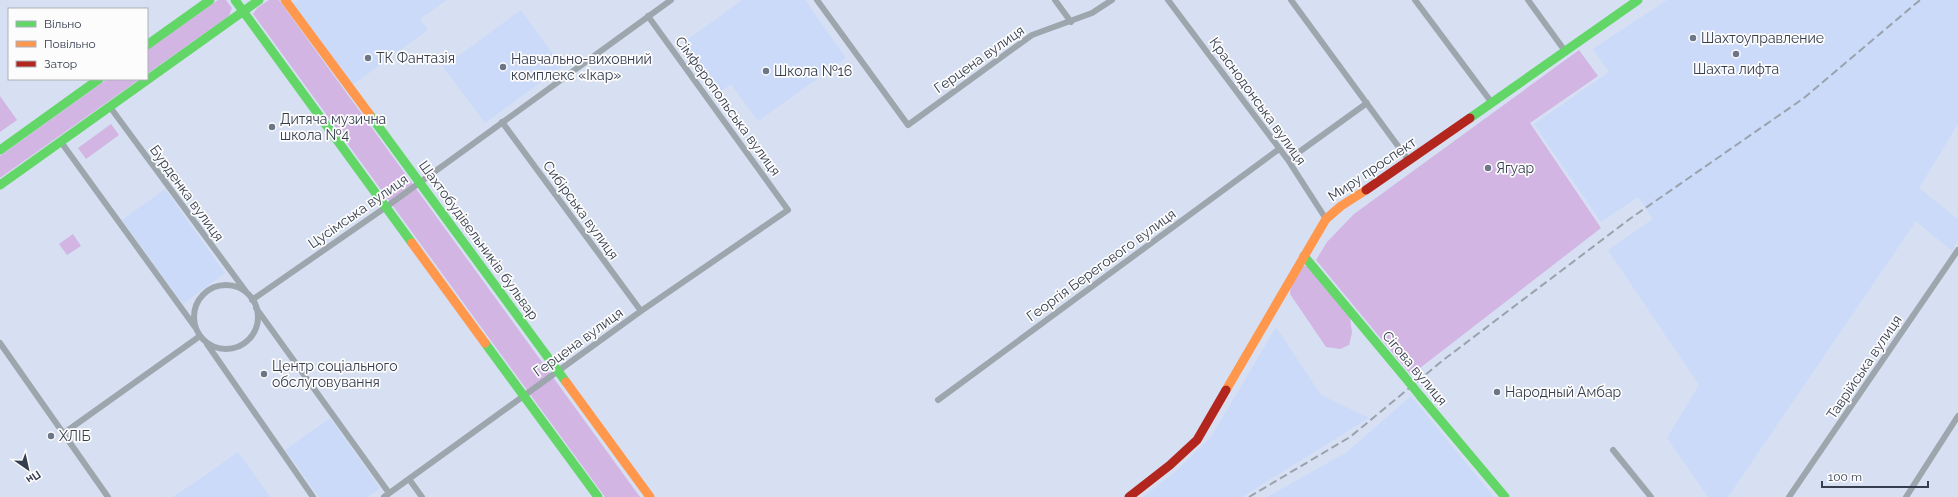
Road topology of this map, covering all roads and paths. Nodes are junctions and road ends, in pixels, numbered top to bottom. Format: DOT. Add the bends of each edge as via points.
graph roads {
  1 [pos="210,0"];
  2 [pos="235,0"];
  3 [pos="260,0"];
  4 [pos="285,0"];
  5 [pos="671,0"];
  6 [pos="817,0"];
  7 [pos="1055,0"];
  8 [pos="1112,0"];
  9 [pos="1168,0"];
  10 [pos="1291,0"];
  11 [pos="1415,0"];
  12 [pos="1528,0"];
  13 [pos="1638,0"];
  14 [pos="244,11"];
  15 [pos="648,16"];
  16 [pos="1071,22"];
  17 [pos="148,44"];
  18 [pos="1565,51"];
  19 [pos="98,80"];
  20 [pos="148,80"];
  21 [pos="148,80"];
  22 [pos="1367,103"];
  23 [pos="1492,103"];
  24 [pos="110,107"];
  25 [pos="502,122"];
  26 [pos="61,142"];
  27 [pos="1279,149"];
  28 [pos="0,150"];
  29 [pos="1288,160"];
  30 [pos="1409,161"];
  31 [pos="419,182"];
  32 [pos="0,185"];
  33 [pos="386,207"];
  34 [pos="788,210"];
  35 [pos="1326,219"];
  36 [pos="1958,250"];
  37 [pos="1304,256"];
  38 [pos="247,293"];
  39 [pos="252,300"];
  40 [pos="256,308"];
  41 [pos="641,311"];
  42 [pos="196,327"];
  43 [pos="200,336"];
  44 [pos="206,342"];
  45 [pos="0,343"];
  46 [pos="557,371"];
  47 [pos="525,396"];
  48 [pos="938,400"];
  49 [pos="1958,416"];
  50 [pos="64,433"];
  51 [pos="1613,450"];
  52 [pos="409,479"];
  53 [pos="389,493"];
  54 [pos="108,497"];
  55 [pos="313,497"];
  56 [pos="384,497"];
  57 [pos="422,497"];
  58 [pos="598,497"];
  59 [pos="650,497"];
  60 [pos="1129,497"];
  61 [pos="1505,497"];
  62 [pos="1651,497"];
  63 [pos="1789,497"];
  64 [pos="1906,497"];
  1 -- 17 [label="main road"];
  2 -- 14 [label="main road"];
  3 -- 14 [label="main road"];
  4 -- 31 [label="main road, Шахтобудівельників бульвар"];
  5 -- 15 [label="street, Цусімська вулиця"];
  6 -- 16 [label="street, Герцена вулиця" via="908,124 1032,35"];
  7 -- 16 [label="street"];
  8 -- 16 [label="street, Герцена вулиця"];
  9 -- 27 [label="street, Краснодонська вулиця"];
  10 -- 22 [label="street"];
  11 -- 23 [label="street"];
  12 -- 18 [label="street"];
  13 -- 18 [label="main road, Миру проспект"];
  14 -- 21 [label="main road"];
  14 -- 33 [label="main road"];
  15 -- 25 [label="street, Цусімська вулиця"];
  15 -- 34 [label="street, Сімферопольська вулиця"];
  18 -- 23 [label="main road, Миру проспект"];
  19 -- 28 [label="main road"];
  20 -- 24 [label="main road"];
  22 -- 29 [label="street"];
  22 -- 30 [label="street"];
  23 -- 30 [label="main road, Миру проспект"];
  24 -- 26 [label="main road"];
  24 -- 38 [label="street, Бурденка вулиця"];
  25 -- 31 [label="street, Цусімська вулиця"];
  25 -- 41 [label="street, Сибірська вулиця"];
  26 -- 32 [label="main road"];
  26 -- 42 [label="street"];
  27 -- 29 [label="street, Краснодонська вулиця"];
  27 -- 48 [label="street, Георгія Берегового вулиця"];
  29 -- 35 [label="street, Краснодонська вулиця"];
  30 -- 35 [label="main road, Миру проспект" via="1341,206"];
  31 -- 33 [label="street, Цусімська вулиця"];
  31 -- 46 [label="main road, Шахтобудівельників бульвар"];
  33 -- 39 [label="street, Цусімська вулиця"];
  33 -- 47 [label="main road"];
  34 -- 41 [label="street, Герцена вулиця"];
  35 -- 37 [label="main road, Миру проспект"];
  36 -- 63 [label="street, Таврійська вулиця"];
  37 -- 60 [label="main road, Миру проспект" via="1197,440"];
  37 -- 61 [label="main road, Сігова вулиця, bridge"];
  38 -- 39 [label="street"];
  38 -- 42 [label="street" via="226,285 209,290 198,302 194,312"];
  39 -- 40 [label="street"];
  40 -- 44 [label="street" via="256,328 243,344 226,349"];
  40 -- 53 [label="street"];
  41 -- 46 [label="street, Герцена вулиця"];
  42 -- 43 [label="street"];
  43 -- 44 [label="street"];
  43 -- 50 [label="street"];
  44 -- 55 [label="street"];
  45 -- 50 [label="street"];
  46 -- 47 [label="street, Герцена вулиця"];
  46 -- 59 [label="main road, Шахтобудівельників бульвар"];
  47 -- 52 [label="street, Герцена вулиця"];
  47 -- 58 [label="main road"];
  49 -- 64 [label="street"];
  50 -- 54 [label="street"];
  51 -- 62 [label="street"];
  52 -- 53 [label="street, Герцена вулиця"];
  52 -- 57 [label="street"];
  53 -- 56 [label="street, Герцена вулиця"];
}
